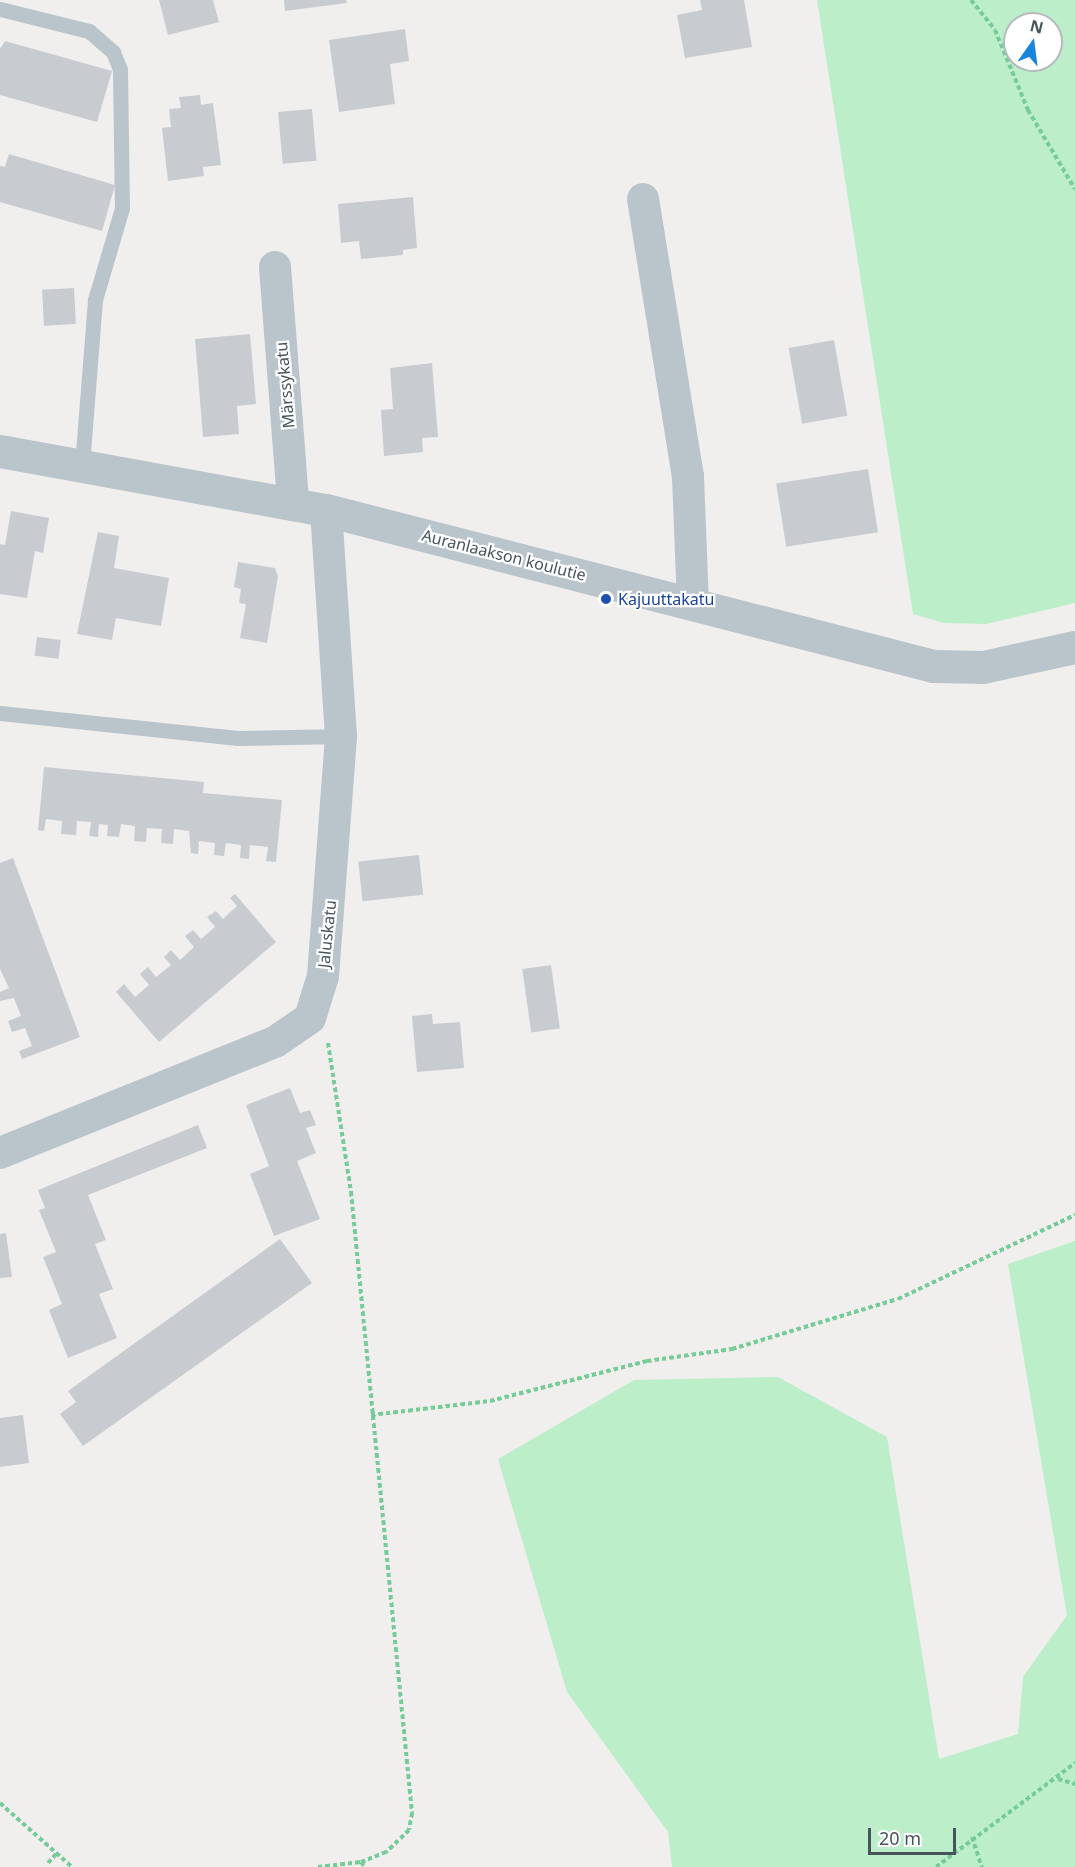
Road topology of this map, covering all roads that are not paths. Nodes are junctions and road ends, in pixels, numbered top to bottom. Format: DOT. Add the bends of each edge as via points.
graph roads {
  1 [pos="0,9"];
  2 [pos="643,199"];
  3 [pos="275,267"];
  4 [pos="0,451"];
  5 [pos="82,465"];
  6 [pos="293,503"];
  7 [pos="326,510"];
  8 [pos="693,604"];
  9 [pos="1075,647"];
  10 [pos="0,713"];
  11 [pos="341,736"];
  12 [pos="0,1153"];
  1 -- 5 [label="lane" via="89,31 113,52 120,69 122,208 95,300"];
  2 -- 8 [label="street" via="689,487"];
  3 -- 6 [label="street, Märssykatu"];
  4 -- 5 [label="street, Auranlaakson koulutie"];
  5 -- 6 [label="street, Auranlaakson koulutie"];
  6 -- 7 [label="street, Auranlaakson koulutie"];
  7 -- 8 [label="street, Auranlaakson koulutie"];
  7 -- 11 [label="street, Jaluskatu"];
  8 -- 9 [label="street, Auranlaakson koulutie" via="933,666 983,667"];
  10 -- 11 [label="lane" via="238,738"];
  11 -- 12 [label="street, Jaluskatu" via="322,976 310,1018 275,1042"];
}
